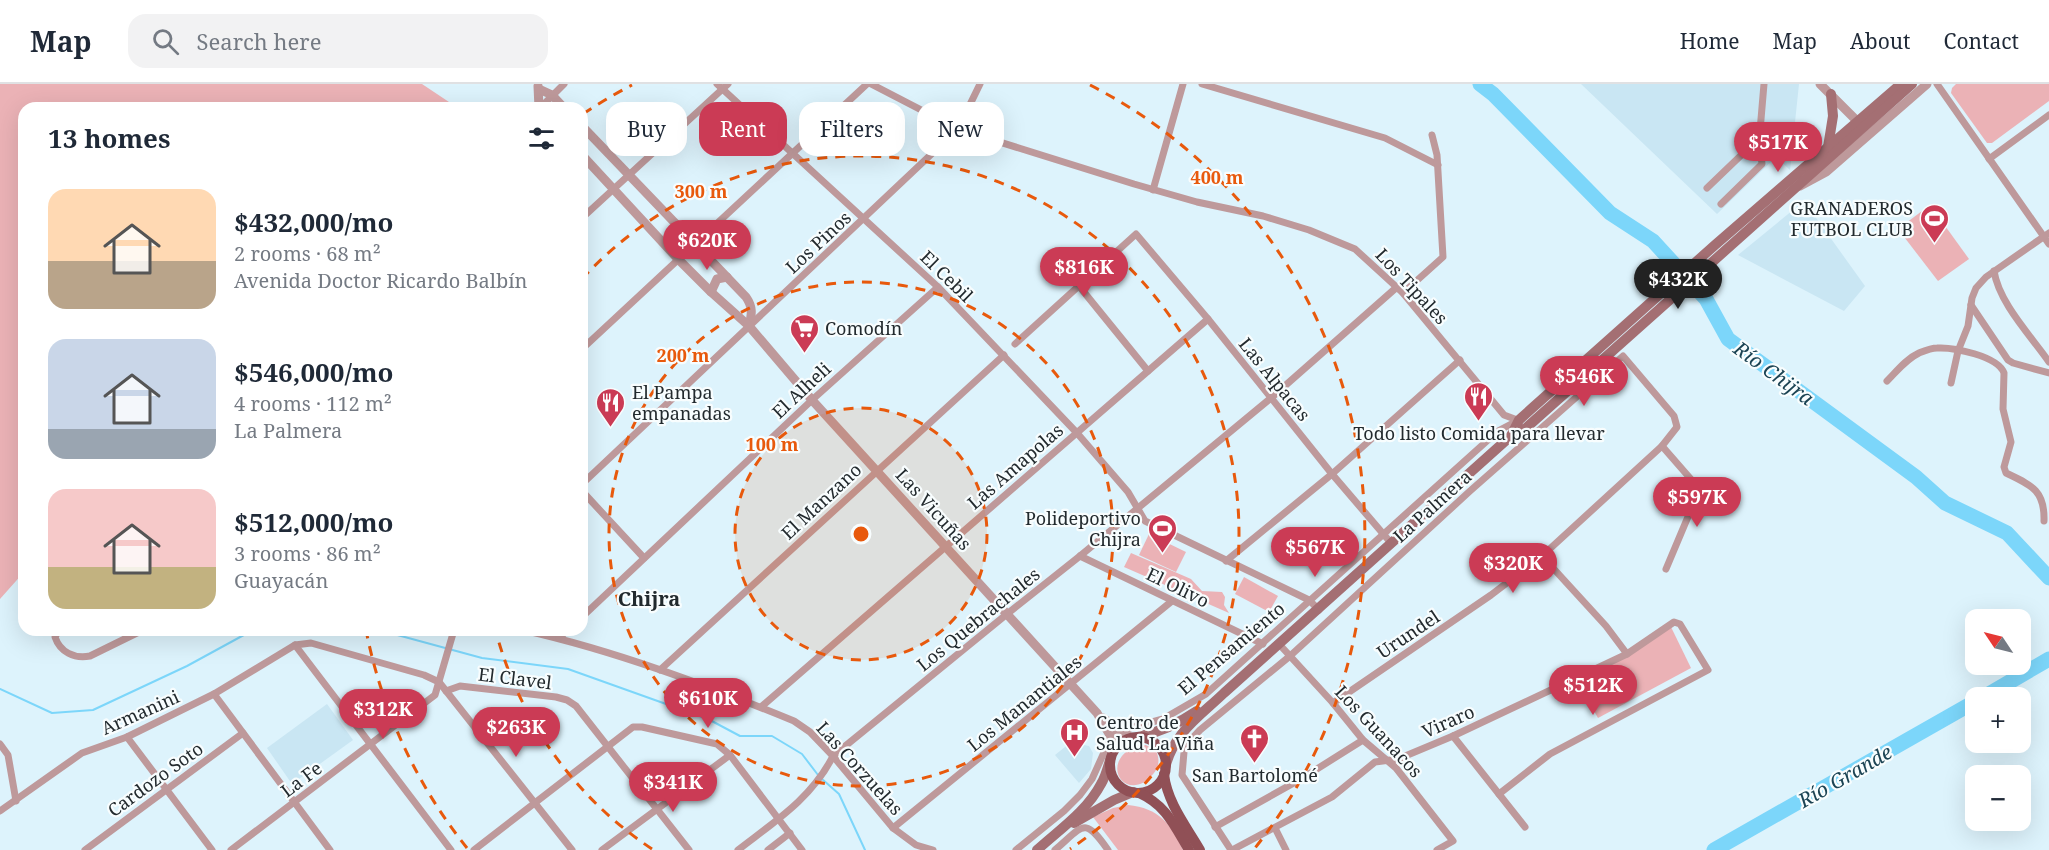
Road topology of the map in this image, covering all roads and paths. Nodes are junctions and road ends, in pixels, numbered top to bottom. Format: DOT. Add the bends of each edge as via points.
graph roads {
  1 [pos="564,84"];
  2 [pos="869,84"];
  3 [pos="980,84"];
  4 [pos="1183,84"];
  5 [pos="1202,84"];
  6 [pos="1764,84"];
  7 [pos="1820,84"];
  8 [pos="1901,84"];
  9 [pos="1912,84"];
  10 [pos="1927,84"];
  11 [pos="1937,84"];
  12 [pos="722,86"];
  13 [pos="538,87"];
  14 [pos="1831,94"];
  15 [pos="552,95"];
  16 [pos="539,102"];
  17 [pos="546,102"];
  18 [pos="558,102"];
  19 [pos="971,102"];
  20 [pos="917,108"];
  21 [pos="2049,115"];
  22 [pos="1864,128"];
  23 [pos="588,132"];
  24 [pos="1432,135"];
  25 [pos="1004,143"];
  26 [pos="1751,146"];
  27 [pos="1827,148"];
  28 [pos="793,152"];
  29 [pos="930,156"];
  30 [pos="1989,159"];
  31 [pos="588,162"];
  32 [pos="1438,165"];
  33 [pos="628,175"];
  34 [pos="1707,188"];
  35 [pos="613,189"];
  36 [pos="1153,190"];
  37 [pos="1721,204"];
  38 [pos="588,212"];
  39 [pos="864,219"];
  40 [pos="2047,235"];
  41 [pos="694,244"];
  42 [pos="2049,244"];
  43 [pos="1718,249"];
  44 [pos="678,260"];
  45 [pos="1994,271"];
  46 [pos="727,277"];
  47 [pos="1079,286"];
  48 [pos="938,287"];
  49 [pos="1400,290"];
  50 [pos="711,292"];
  51 [pos="1971,305"];
  52 [pos="1208,319"];
  53 [pos="749,326"];
  54 [pos="588,343"];
  55 [pos="1015,344"];
  56 [pos="1616,348"];
  57 [pos="1958,351"];
  58 [pos="1004,355"];
  59 [pos="1460,360"];
  60 [pos="2008,360"];
  61 [pos="2049,362"];
  62 [pos="2003,369"];
  63 [pos="1148,371"];
  64 [pos="2049,373"];
  65 [pos="1887,381"];
  66 [pos="1951,383"];
  67 [pos="1271,398"];
  68 [pos="812,400"];
  69 [pos="1523,424"];
  70 [pos="1077,433"];
  71 [pos="1662,446"];
  72 [pos="876,470"];
  73 [pos="1332,474"];
  74 [pos="588,478"];
  75 [pos="1460,481"];
  76 [pos="1470,491"];
  77 [pos="588,497"];
  78 [pos="1137,508"];
  79 [pos="2044,521"];
  80 [pos="1384,534"];
  81 [pos="1391,543"];
  82 [pos="946,546"];
  83 [pos="1080,556"];
  84 [pos="1542,556"];
  85 [pos="644,558"];
  86 [pos="1226,561"];
  87 [pos="1666,569"];
  88 [pos="1342,588"];
  89 [pos="1352,598"];
  90 [pos="1309,600"];
  91 [pos="1172,601"];
  92 [pos="1319,609"];
  93 [pos="588,611"];
  94 [pos="1007,614"];
  95 [pos="56,636"];
  96 [pos="131,636"];
  97 [pos="452,636"];
  98 [pos="550,636"];
  99 [pos="561,636"];
  100 [pos="559,638"];
  101 [pos="1263,644"];
  102 [pos="1279,644"];
  103 [pos="295,645"];
  104 [pos="1627,654"];
  105 [pos="1290,656"];
  106 [pos="660,670"];
  107 [pos="439,682"];
  108 [pos="1071,684"];
  109 [pos="446,691"];
  110 [pos="1224,693"];
  111 [pos="214,694"];
  112 [pos="1333,703"];
  113 [pos="761,707"];
  114 [pos="243,733"];
  115 [pos="1115,734"];
  116 [pos="1453,736"];
  117 [pos="127,737"];
  118 [pos="1134,737"];
  119 [pos="1363,740"];
  120 [pos="0,744"];
  121 [pos="371,745"];
  122 [pos="608,746"];
  123 [pos="1113,753"];
  124 [pos="730,755"];
  125 [pos="833,756"];
  126 [pos="1385,760"];
  127 [pos="1164,771"];
  128 [pos="166,790"];
  129 [pos="1136,792"];
  130 [pos="1499,794"];
  131 [pos="16,801"];
  132 [pos="294,802"];
  133 [pos="536,802"];
  134 [pos="658,809"];
  135 [pos="0,811"];
  136 [pos="779,818"];
  137 [pos="1215,827"];
  138 [pos="1525,827"];
  139 [pos="893,828"];
  140 [pos="1275,828"];
  141 [pos="790,833"];
  142 [pos="85,850"];
  143 [pos="212,850"];
  144 [pos="231,850"];
  145 [pos="330,850"];
  146 [pos="451,850"];
  147 [pos="474,850"];
  148 [pos="572,850"];
  149 [pos="602,850"];
  150 [pos="688,850"];
  151 [pos="738,850"];
  152 [pos="768,850"];
  153 [pos="802,850"];
  154 [pos="933,850"];
  155 [pos="1016,850"];
  156 [pos="1038,850"];
  157 [pos="1056,850"];
  158 [pos="1108,850"];
  159 [pos="1189,850"];
  160 [pos="1200,850"];
  161 [pos="1231,850"];
  162 [pos="1286,850"];
  163 [pos="1437,850"];
  1 -- 15 [label="street"];
  2 -- 20 [label="street, Los Tipales"];
  2 -- 28 [label="street"];
  3 -- 19 [label="street, Los Pinos"];
  4 -- 36 [label="street"];
  5 -- 32 [label="street" via="1386,138"];
  6 -- 26 [label="street" via="1760,131"];
  7 -- 14 [label="street"];
  8 -- 22 [label="main road"];
  9 -- 22 [label="main road"];
  10 -- 22 [label="street"];
  11 -- 30 [label="street"];
  12 -- 28 [label="street, El Cebil"];
  12 -- 33 [label="street"];
  13 -- 15 [label="street"];
  13 -- 16 [label="street"];
  14 -- 22 [label="street"];
  14 -- 27 [label="main road" via="1833,116"];
  15 -- 17 [label="street"];
  15 -- 18 [label="street"];
  21 -- 30 [label="street"];
  22 -- 27 [label="main road"];
  22 -- 43 [label="main road"];
  23 -- 33 [label="street"];
  24 -- 32 [label="street"];
  25 -- 36 [label="street, Los Tipales"];
  26 -- 34 [label="street"];
  26 -- 37 [label="street" via="1761,155 1762,164"];
  27 -- 43 [label="main road"];
  28 -- 39 [label="street, El Cebil"];
  28 -- 41 [label="street"];
  29 -- 39 [label="street, Los Pinos"];
  30 -- 40 [label="street"];
  31 -- 35 [label="street, Las Vicuñas"];
  32 -- 49 [label="street, Los Quebrachales" via="1443,257"];
  33 -- 35 [label="street"];
  33 -- 41 [label="street"];
  35 -- 38 [label="street"];
  35 -- 44 [label="street, Las Vicuñas"];
  36 -- 49 [label="street, Los Tipales" via="1263,216 1341,242 1364,256"];
  39 -- 48 [label="street, El Cebil"];
  39 -- 53 [label="street, Los Pinos"];
  40 -- 42 [label="street"];
  40 -- 45 [label="street"];
  41 -- 44 [label="street"];
  41 -- 46 [label="street"];
  43 -- 56 [label="main road"];
  44 -- 50 [label="street, Las Vicuñas"];
  44 -- 54 [label="street"];
  45 -- 51 [label="street" via="1977,288"];
  45 -- 61 [label="street" via="2004,298"];
  46 -- 50 [label="street" via="717,279"];
  46 -- 53 [label="street" via="751,304"];
  47 -- 52 [label="street, Las Alpacas" via="1136,234"];
  47 -- 55 [label="street"];
  47 -- 63 [label="street"];
  48 -- 58 [label="street, El Cebil"];
  48 -- 68 [label="street, El Alheli"];
  49 -- 59 [label="street, Los Tipales"];
  49 -- 67 [label="street, Los Quebrachales"];
  50 -- 53 [label="street, Las Vicuñas"];
  51 -- 57 [label="street"];
  51 -- 60 [label="street"];
  52 -- 63 [label="street, Las Amapolas"];
  52 -- 67 [label="street, Las Alpacas"];
  53 -- 68 [label="street, Las Vicuñas"];
  53 -- 74 [label="street, Los Pinos"];
  56 -- 69 [label="main road"];
  56 -- 71 [label="street, Urundel" via="1674,416 1677,427"];
  56 -- 76 [label="street, La Palmera"];
  57 -- 62 [label="street" via="1971,352"];
  57 -- 65 [label="street" via="1937,348 1920,352"];
  57 -- 66 [label="street"];
  58 -- 70 [label="street, El Cebil"];
  58 -- 72 [label="street, El Manzano"];
  59 -- 69 [label="street, Los Tipales" via="1504,415"];
  59 -- 73 [label="street"];
  60 -- 62 [label="street"];
  60 -- 64 [label="street"];
  62 -- 79 [label="street" via="2003,409 2011,442 2004,467 2006,473 2038,492 2045,506"];
  63 -- 70 [label="street, Las Amapolas"];
  67 -- 73 [label="street, Las Alpacas"];
  67 -- 78 [label="street, Los Quebrachales"];
  68 -- 72 [label="street, Las Vicuñas"];
  68 -- 85 [label="street, El Alheli"];
  69 -- 75 [label="main road"];
  69 -- 80 [label="street, El Pensamiento" via="1498,431"];
  70 -- 78 [label="street, El Cebil"];
  70 -- 82 [label="street, Las Amapolas"];
  71 -- 84 [label="street, Urundel"];
  71 -- 87 [label="street" via="1696,485 1698,493"];
  72 -- 82 [label="street, Las Vicuñas"];
  72 -- 106 [label="street, El Manzano"];
  73 -- 80 [label="street, Las Alpacas"];
  73 -- 86 [label="street"];
  75 -- 76 [label="street"];
  75 -- 81 [label="main road"];
  76 -- 89 [label="street, La Palmera"];
  77 -- 85 [label="street"];
  78 -- 83 [label="street, Los Quebrachales"];
  78 -- 86 [label="street, El Cebil" via="1145,521"];
  80 -- 81 [label="street, Las Alpacas"];
  80 -- 90 [label="street, El Pensamiento"];
  81 -- 88 [label="main road"];
  82 -- 94 [label="street, Las Vicuñas"];
  82 -- 113 [label="street, Las Amapolas"];
  83 -- 91 [label="street, El Olivo"];
  83 -- 94 [label="street, Los Quebrachales"];
  84 -- 104 [label="street"];
  84 -- 112 [label="street, Urundel"];
  85 -- 93 [label="street, El Alheli"];
  86 -- 90 [label="street, El Cebil"];
  88 -- 89 [label="street"];
  88 -- 92 [label="main road"];
  89 -- 105 [label="street, La Palmera"];
  90 -- 92 [label="street, El Cebil"];
  90 -- 101 [label="street, El Pensamiento"];
  91 -- 101 [label="street, El Olivo"];
  91 -- 108 [label="street, Los Manantiales"];
  92 -- 102 [label="main road"];
  94 -- 108 [label="street, Las Vicuñas"];
  94 -- 125 [label="street, Los Quebrachales"];
  95 -- 96 [label="street" via="58,646 81,658"];
  97 -- 107 [label="street, La Fe"];
  98 -- 100 [label="street, Las Corzuelas"];
  99 -- 100 [label="street"];
  100 -- 106 [label="street, Las Corzuelas"];
  101 -- 115 [label="street, El Pensamiento" via="1206,694 1163,719"];
  102 -- 105 [label="street, Los Guanacos"];
  102 -- 110 [label="main road"];
  103 -- 107 [label="street" via="311,643"];
  103 -- 111 [label="street, Armanini"];
  103 -- 121 [label="street"];
  104 -- 116 [label="street, Viraro"];
  104 -- 130 [label="street, Viraro" via="1674,622 1680,624 1708,670 1550,754"];
  105 -- 112 [label="street, Los Guanacos"];
  105 -- 137 [label="street, La Palmera" via="1187,744 1182,775"];
  106 -- 113 [label="street, Las Corzuelas"];
  107 -- 109 [label="street"];
  107 -- 121 [label="street, La Fe" via="435,695"];
  108 -- 115 [label="street, Las Vicuñas"];
  108 -- 139 [label="street, Los Manantiales"];
  109 -- 122 [label="street, El Clavel" via="460,686 567,700"];
  109 -- 133 [label="street"];
  110 -- 118 [label="main road" via="1183,721"];
  110 -- 127 [label="main road" via="1180,734"];
  111 -- 114 [label="street"];
  111 -- 117 [label="street, Armanini"];
  112 -- 119 [label="street, Los Guanacos"];
  113 -- 125 [label="street, Las Corzuelas" via="794,721"];
  114 -- 128 [label="street, Cardozo Soto"];
  114 -- 132 [label="street"];
  115 -- 118 [label="street, Las Vicuñas"];
  115 -- 123 [label="street"];
  115 -- 155 [label="street" via="1080,795 1065,812"];
  116 -- 126 [label="street, Viraro" via="1398,759"];
  116 -- 130 [label="street"];
  117 -- 128 [label="street"];
  117 -- 131 [label="street, Armanini" via="82,753"];
  118 -- 123 [label="main road" via="1122,742"];
  118 -- 127 [label="main road" via="1155,743 1165,758"];
  119 -- 126 [label="street, Los Guanacos"];
  119 -- 137 [label="street"];
  120 -- 131 [label="street" via="8,755"];
  121 -- 132 [label="street, La Fe"];
  121 -- 146 [label="street"];
  122 -- 124 [label="street" via="633,727 642,727 717,744"];
  122 -- 133 [label="street"];
  122 -- 134 [label="street, El Clavel"];
  123 -- 129 [label="main road" via="1110,766 1116,782"];
  123 -- 156 [label="main road" via="1093,797"];
  124 -- 134 [label="street"];
  124 -- 136 [label="street"];
  125 -- 136 [label="street, Los Quebrachales" via="803,799"];
  125 -- 139 [label="street, Las Corzuelas"];
  126 -- 140 [label="street, Viraro" via="1375,762 1332,797"];
  126 -- 163 [label="street, Los Guanacos" via="1396,768 1453,841"];
  127 -- 129 [label="main road" via="1154,787"];
  127 -- 160 [label="main road" via="1165,787"];
  128 -- 142 [label="street, Cardozo Soto"];
  128 -- 143 [label="street"];
  129 -- 156 [label="main road" via="1081,819"];
  129 -- 159 [label="main road" via="1160,805"];
  130 -- 138 [label="street"];
  131 -- 135 [label="street, Armanini"];
  132 -- 144 [label="street, La Fe"];
  132 -- 145 [label="street"];
  133 -- 147 [label="street"];
  133 -- 148 [label="street"];
  134 -- 149 [label="street"];
  134 -- 150 [label="street, El Clavel"];
  136 -- 141 [label="street"];
  136 -- 151 [label="street, Los Quebrachales"];
  137 -- 161 [label="street"];
  139 -- 154 [label="street, Las Corzuelas" via="916,845"];
  140 -- 161 [label="street, Viraro"];
  140 -- 162 [label="street"];
  141 -- 152 [label="street"];
  141 -- 153 [label="street"];
  157 -- 158 [label="street" via="1085,827 1091,828"];
}
